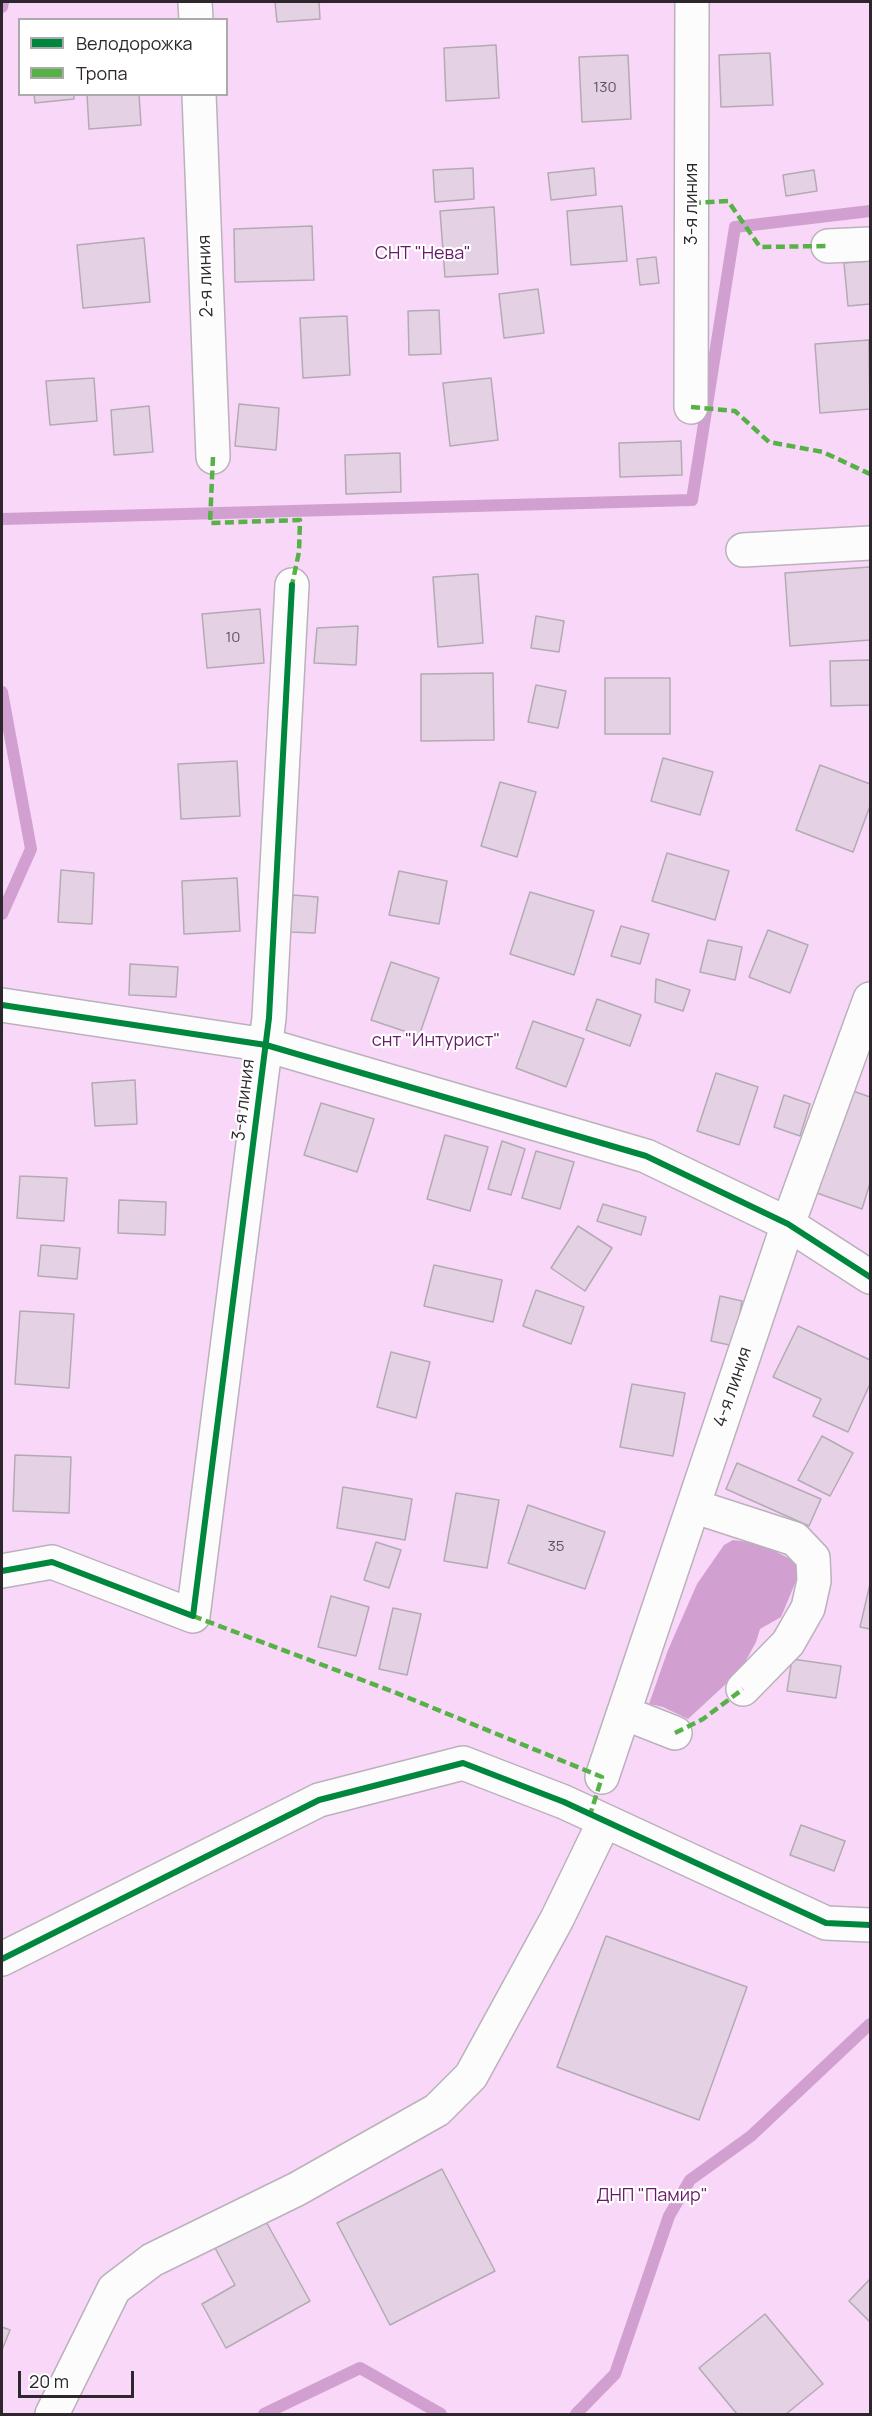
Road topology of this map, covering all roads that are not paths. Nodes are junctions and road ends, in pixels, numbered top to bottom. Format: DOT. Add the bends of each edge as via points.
graph roads {
  1 [pos="195,2"];
  2 [pos="692,2"];
  3 [pos="196,18"];
  4 [pos="199,96"];
  5 [pos="870,244"];
  6 [pos="828,246"];
  7 [pos="691,407"];
  8 [pos="213,457"];
  9 [pos="870,543"];
  10 [pos="744,550"];
  11 [pos="292,585"];
  12 [pos="870,999"];
  13 [pos="8,1006"];
  14 [pos="266,1045"];
  15 [pos="788,1224"];
  16 [pos="870,1277"];
  17 [pos="693,1506"];
  18 [pos="2,1571"];
  19 [pos="743,1689"];
  20 [pos="624,1713"];
  21 [pos="675,1733"];
  22 [pos="602,1777"];
  23 [pos="604,1822"];
  24 [pos="870,1925"];
  25 [pos="2,1959"];
  26 [pos="52,2415"];
  1 -- 3 [label="street"];
  2 -- 7 [label="street, 3-я линия"];
  4 -- 8 [label="street, 2-я линия"];
  5 -- 6 [label="street"];
  9 -- 10 [label="street"];
  11 -- 14 [label="street, 3-я линия"];
  12 -- 15 [label="street, 4-я линия"];
  13 -- 14 [label="street"];
  14 -- 15 [label="street" via="646,1156"];
  14 -- 18 [label="street, 3-я линия" via="193,1616 52,1562"];
  15 -- 16 [label="street"];
  15 -- 17 [label="street, 4-я линия"];
  17 -- 19 [label="street" via="795,1539 813,1558 814,1581 808,1608 788,1643"];
  17 -- 20 [label="street, 4-я линия"];
  20 -- 21 [label="street"];
  20 -- 22 [label="street, 4-я линия"];
  23 -- 24 [label="street" via="826,1923"];
  23 -- 25 [label="street" via="564,1802 463,1763 319,1800"];
  23 -- 26 [label="street" via="557,1919 471,2076 437,2110 297,2189 152,2260 114,2289"];
}
